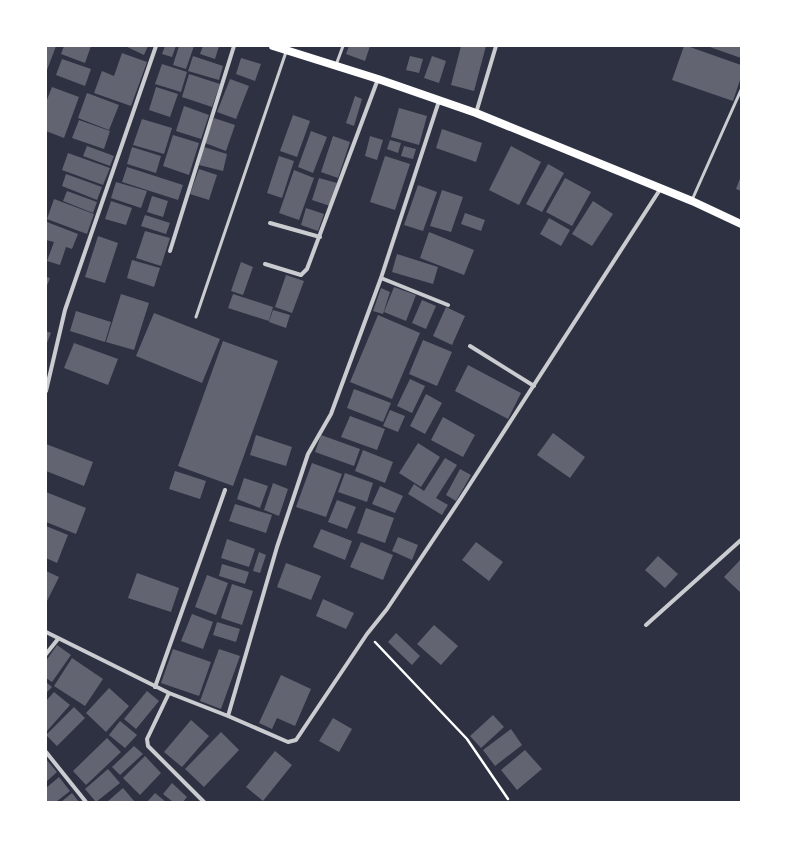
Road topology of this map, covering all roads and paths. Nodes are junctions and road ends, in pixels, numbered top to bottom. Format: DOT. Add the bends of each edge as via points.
graph roads {
  1 [pos="156,46"];
  2 [pos="234,46"];
  3 [pos="273,46"];
  4 [pos="343,46"];
  5 [pos="496,46"];
  6 [pos="286,50"];
  7 [pos="336,66"];
  8 [pos="378,80"];
  9 [pos="741,90"];
  10 [pos="440,100"];
  11 [pos="476,113"];
  12 [pos="661,188"];
  13 [pos="692,201"];
  14 [pos="270,222"];
  15 [pos="741,224"];
  16 [pos="320,237"];
  17 [pos="170,251"];
  18 [pos="265,264"];
  19 [pos="381,278"];
  20 [pos="448,305"];
  21 [pos="196,317"];
  22 [pos="470,346"];
  23 [pos="534,386"];
  24 [pos="46,391"];
  25 [pos="225,490"];
  26 [pos="741,540"];
  27 [pos="646,625"];
  28 [pos="46,632"];
  29 [pos="367,634"];
  30 [pos="58,639"];
  31 [pos="46,654"];
  32 [pos="155,687"];
  33 [pos="169,693"];
  34 [pos="228,716"];
  35 [pos="46,752"];
  36 [pos="508,799"];
  37 [pos="86,802"];
  38 [pos="204,802"];
  1 -- 24 [label="street" via="65,310"];
  2 -- 17 [label="street"];
  3 -- 6 [label="main road"];
  4 -- 7 [label="lane"];
  5 -- 11 [label="street"];
  6 -- 7 [label="main road"];
  6 -- 21 [label="lane"];
  7 -- 8 [label="main road"];
  8 -- 10 [label="main road"];
  8 -- 16 [label="street"];
  9 -- 13 [label="lane"];
  10 -- 11 [label="main road"];
  10 -- 19 [label="street"];
  11 -- 12 [label="main road"];
  12 -- 13 [label="main road"];
  12 -- 23 [label="street"];
  13 -- 15 [label="main road"];
  14 -- 16 [label="street"];
  16 -- 18 [label="street" via="307,269 301,275"];
  19 -- 20 [label="street"];
  19 -- 34 [label="street" via="332,414 308,454 277,547"];
  22 -- 23 [label="street"];
  23 -- 29 [label="street" via="387,609"];
  25 -- 32 [label="street"];
  26 -- 27 [label="street"];
  28 -- 30 [label="street"];
  29 -- 34 [label="street" via="296,740 288,742"];
  29 -- 36 [label="path" via="467,739"];
  30 -- 31 [label="street"];
  30 -- 32 [label="street"];
  32 -- 33 [label="street"];
  33 -- 34 [label="street"];
  33 -- 38 [label="street" via="147,739 148,746"];
  35 -- 37 [label="street"];
}
